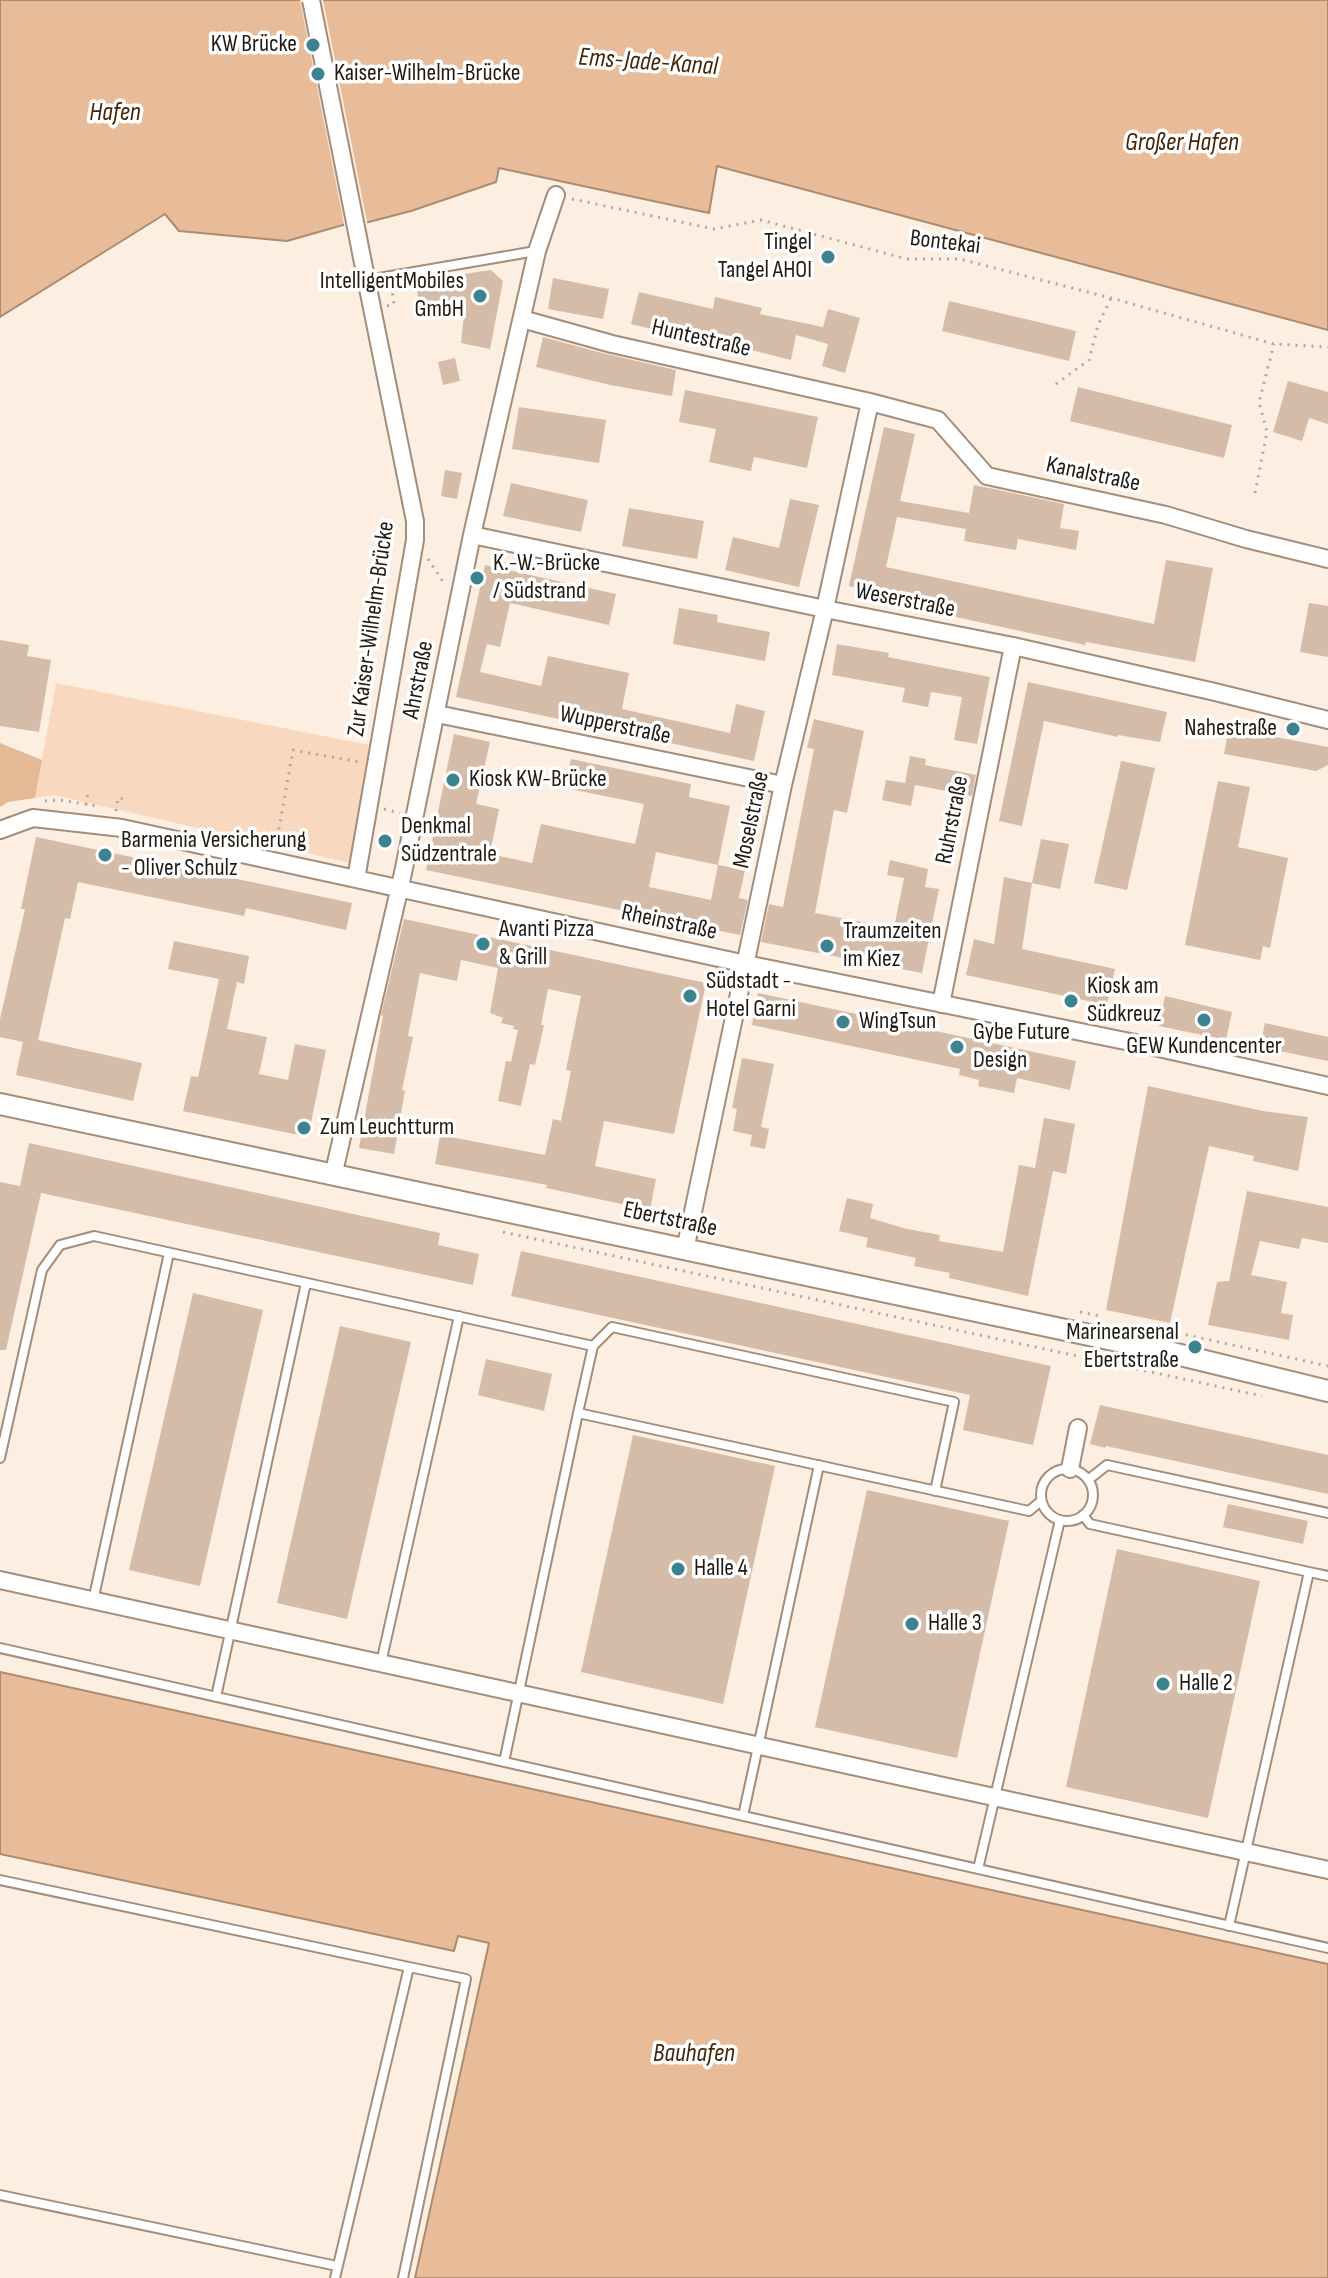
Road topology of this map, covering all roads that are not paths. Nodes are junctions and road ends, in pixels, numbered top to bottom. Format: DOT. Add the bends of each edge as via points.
graph roads {
  1 [pos="311,0"];
  2 [pos="556,195"];
  3 [pos="537,251"];
  4 [pos="350,283"];
  5 [pos="522,319"];
  6 [pos="870,402"];
  7 [pos="472,535"];
  8 [pos="1328,559"];
  9 [pos="825,609"];
  10 [pos="1013,646"];
  11 [pos="437,714"];
  12 [pos="1328,720"];
  13 [pos="783,785"];
  14 [pos="0,830"];
  15 [pos="356,879"];
  16 [pos="400,888"];
  17 [pos="746,964"];
  18 [pos="941,1004"];
  19 [pos="1328,1086"];
  20 [pos="0,1104"];
  21 [pos="333,1176"];
  22 [pos="685,1250"];
  23 [pos="169,1253"];
  24 [pos="306,1283"];
  25 [pos="459,1316"];
  26 [pos="593,1346"];
  27 [pos="1328,1391"];
  28 [pos="578,1413"];
  29 [pos="1078,1428"];
  30 [pos="0,1458"];
  31 [pos="819,1465"];
  32 [pos="1070,1469"];
  33 [pos="1088,1480"];
  34 [pos="935,1491"];
  35 [pos="1041,1501"];
  36 [pos="1328,1513"];
  37 [pos="1083,1515"];
  38 [pos="1060,1520"];
  39 [pos="1309,1572"];
  40 [pos="1328,1576"];
  41 [pos="0,1580"];
  42 [pos="93,1601"];
  43 [pos="231,1631"];
  44 [pos="0,1648"];
  45 [pos="380,1664"];
  46 [pos="518,1694"];
  47 [pos="216,1697"];
  48 [pos="759,1746"];
  49 [pos="504,1762"];
  50 [pos="994,1797"];
  51 [pos="743,1816"];
  52 [pos="1246,1852"];
  53 [pos="978,1869"];
  54 [pos="1328,1870"];
  55 [pos="0,1880"];
  56 [pos="1229,1926"];
  57 [pos="1328,1948"];
  58 [pos="409,1967"];
  59 [pos="0,2195"];
  60 [pos="337,2266"];
  61 [pos="335,2278"];
  62 [pos="403,2278"];
  1 -- 15 [label="street, Zur Kaiser-Wilhelm-Brücke, bridge" via="415,521"];
  2 -- 3 [label="street, Ahrstraße"];
  3 -- 4 [label="lane"];
  3 -- 5 [label="street, Ahrstraße"];
  5 -- 6 [label="street, Huntestraße"];
  5 -- 7 [label="street, Ahrstraße"];
  6 -- 8 [label="street, Kanalstraße" via="938,420 987,476 1166,515"];
  6 -- 9 [label="street, Moselstraße"];
  7 -- 9 [label="street, Weserstraße"];
  7 -- 11 [label="street, Ahrstraße"];
  9 -- 10 [label="street, Weserstraße"];
  9 -- 13 [label="street, Moselstraße"];
  10 -- 12 [label="street, Weserstraße"];
  10 -- 18 [label="street, Ruhrstraße"];
  11 -- 13 [label="street, Wupperstraße"];
  11 -- 16 [label="street, Ahrstraße"];
  13 -- 17 [label="street, Moselstraße"];
  14 -- 15 [label="street, Rheinstraße" via="33,818 122,828"];
  15 -- 16 [label="street, Rheinstraße"];
  16 -- 17 [label="street, Rheinstraße"];
  16 -- 21 [label="street, Ahrstraße"];
  17 -- 18 [label="street, Rheinstraße"];
  17 -- 22 [label="street, Moselstraße"];
  18 -- 19 [label="street, Rheinstraße"];
  20 -- 21 [label="street, Ebertstraße"];
  21 -- 22 [label="street, Ebertstraße"];
  22 -- 27 [label="street, Ebertstraße" via="1160,1350"];
  23 -- 24 [label="lane"];
  23 -- 30 [label="lane" via="94,1236 60,1245 42,1270"];
  23 -- 42 [label="lane"];
  24 -- 25 [label="lane"];
  24 -- 43 [label="lane"];
  25 -- 26 [label="lane"];
  25 -- 45 [label="lane"];
  26 -- 28 [label="lane"];
  26 -- 34 [label="lane" via="612,1327 954,1402"];
  28 -- 31 [label="lane"];
  28 -- 46 [label="lane"];
  29 -- 32 [label="street"];
  31 -- 34 [label="lane"];
  31 -- 48 [label="lane"];
  32 -- 33 [label="lane"];
  32 -- 35 [label="lane" via="1047,1477"];
  33 -- 36 [label="lane" via="1107,1465"];
  33 -- 37 [label="lane" via="1093,1495"];
  34 -- 35 [label="lane" via="1029,1511"];
  35 -- 38 [label="lane"];
  37 -- 38 [label="lane"];
  37 -- 39 [label="lane" via="1090,1524"];
  38 -- 50 [label="lane"];
  39 -- 40 [label="lane"];
  39 -- 52 [label="lane"];
  41 -- 42 [label="street"];
  42 -- 43 [label="street"];
  43 -- 45 [label="street"];
  43 -- 47 [label="lane"];
  44 -- 47 [label="lane"];
  45 -- 46 [label="street"];
  46 -- 48 [label="street"];
  46 -- 49 [label="lane"];
  47 -- 49 [label="lane"];
  48 -- 50 [label="street"];
  48 -- 51 [label="lane"];
  49 -- 51 [label="lane"];
  50 -- 52 [label="street"];
  50 -- 53 [label="lane"];
  51 -- 53 [label="lane"];
  52 -- 54 [label="street"];
  52 -- 56 [label="lane"];
  53 -- 56 [label="lane"];
  55 -- 58 [label="lane"];
  56 -- 57 [label="lane"];
  58 -- 60 [label="lane"];
  58 -- 62 [label="lane" via="466,1979"];
  59 -- 60 [label="lane"];
  60 -- 61 [label="lane"];
}
